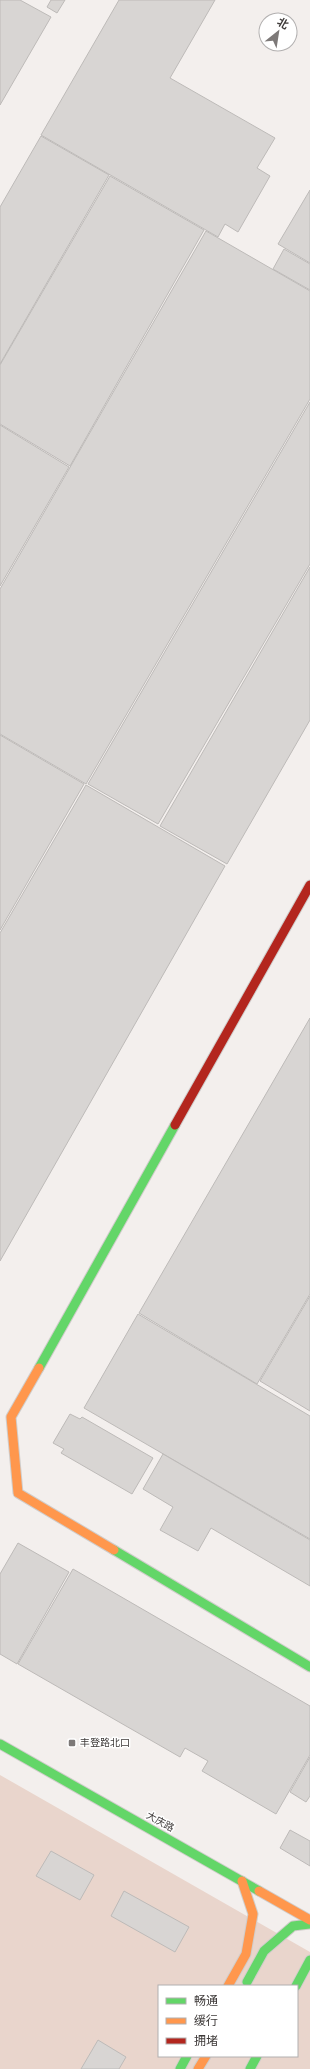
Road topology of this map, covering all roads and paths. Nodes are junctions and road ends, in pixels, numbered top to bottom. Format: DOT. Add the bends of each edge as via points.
graph roads {
  1 [pos="310,885"];
  2 [pos="310,1667"];
  3 [pos="0,1744"];
  4 [pos="242,1881"];
  5 [pos="310,1920"];
  6 [pos="310,1924"];
  7 [pos="310,1960"];
  8 [pos="229,1985"];
  9 [pos="246,1985"];
  10 [pos="297,1985"];
  11 [pos="186,2057"];
  12 [pos="205,2057"];
  13 [pos="256,2057"];
  14 [pos="180,2069"];
  15 [pos="198,2069"];
  16 [pos="250,2069"];
  1 -- 2 [label="street" via="11,1417 18,1493"];
  3 -- 4 [label="street, 大庆路"];
  4 -- 5 [label="street, 大庆路"];
  4 -- 8 [label="street" via="253,1914 246,1954"];
  6 -- 9 [label="street" via="293,1926 264,1951"];
  7 -- 10 [label="street"];
  11 -- 14 [label="street"];
  12 -- 15 [label="street"];
  13 -- 16 [label="street"];
}
